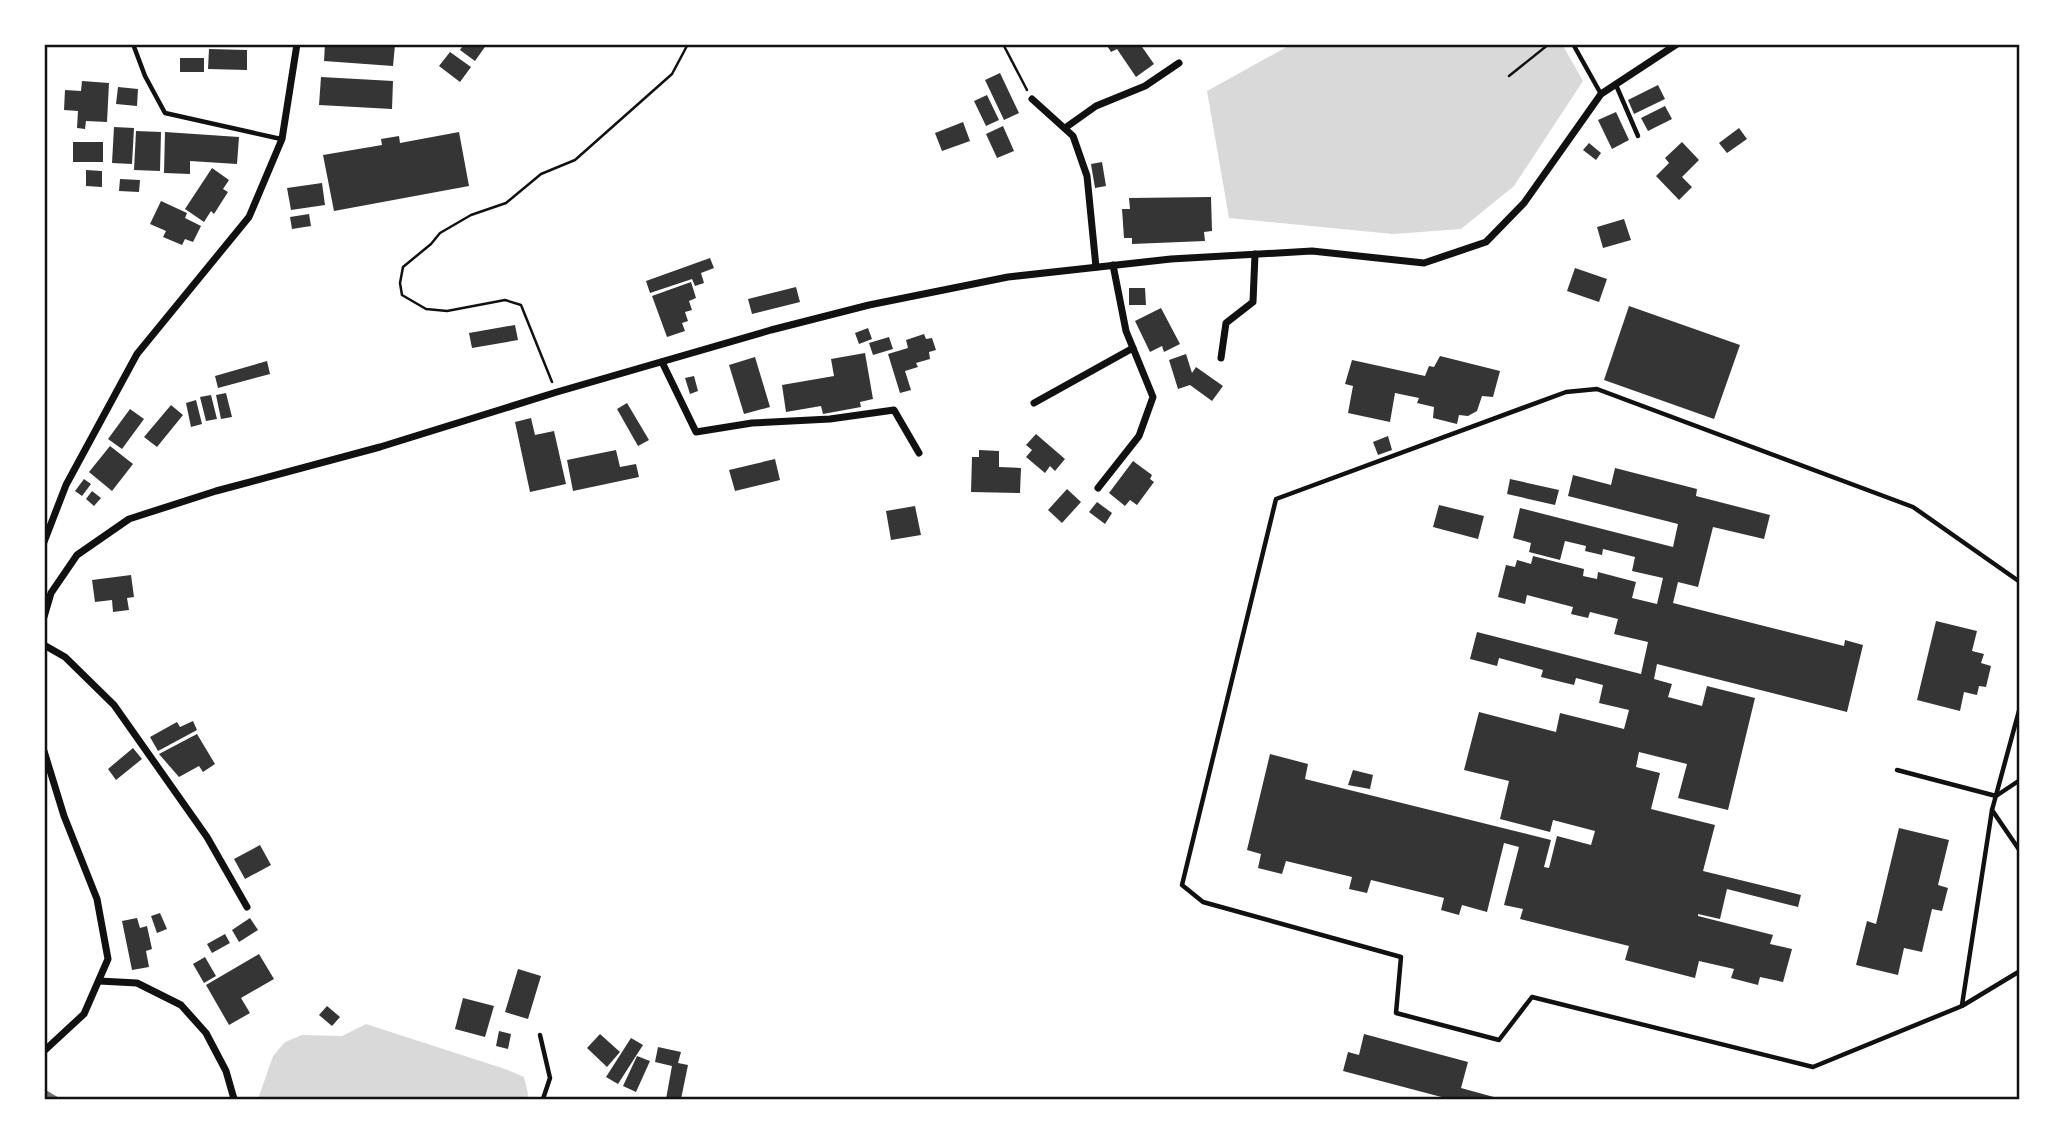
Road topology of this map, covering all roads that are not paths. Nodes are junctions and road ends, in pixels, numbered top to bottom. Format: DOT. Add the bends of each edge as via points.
graph roads {
  1 [pos="133,44"];
  2 [pos="297,44"];
  3 [pos="1573,44"];
  4 [pos="1677,44"];
  5 [pos="1179,63"];
  6 [pos="1615,84"];
  7 [pos="1601,94"];
  8 [pos="1032,99"];
  9 [pos="1065,128"];
  10 [pos="1638,136"];
  11 [pos="282,139"];
  12 [pos="1255,254"];
  13 [pos="1113,265"];
  14 [pos="1096,267"];
  15 [pos="1133,348"];
  16 [pos="1221,358"];
  17 [pos="662,362"];
  18 [pos="1034,403"];
  19 [pos="919,453"];
  20 [pos="1098,488"];
  21 [pos="44,542"];
  22 [pos="2020,583"];
  23 [pos="44,617"];
  24 [pos="44,645"];
  25 [pos="2020,708"];
  26 [pos="44,752"];
  27 [pos="1897,770"];
  28 [pos="2020,780"];
  29 [pos="1996,796"];
  30 [pos="1992,810"];
  31 [pos="2020,851"];
  32 [pos="247,907"];
  33 [pos="2020,971"];
  34 [pos="99,981"];
  35 [pos="1962,1006"];
  36 [pos="540,1035"];
  37 [pos="44,1051"];
  38 [pos="234,1099"];
  39 [pos="543,1099"];
  1 -- 11 [label="lane" via="165,113"];
  2 -- 11 [label="street"];
  3 -- 7 [label="lane"];
  4 -- 6 [label="street"];
  5 -- 9 [label="street" via="1145,86 1096,106"];
  6 -- 7 [label="street"];
  6 -- 10 [label="lane"];
  7 -- 12 [label="street" via="1524,203 1486,242 1424,263 1312,251"];
  8 -- 9 [label="street"];
  9 -- 14 [label="street" via="1073,136 1087,176"];
  11 -- 21 [label="street" via="249,216 137,354 66,485"];
  12 -- 13 [label="street"];
  12 -- 16 [label="street" via="1253,302 1226,323"];
  13 -- 14 [label="street"];
  13 -- 15 [label="street"];
  14 -- 17 [label="street" via="1008,277 869,304"];
  15 -- 18 [label="street"];
  15 -- 20 [label="street" via="1153,397 1139,436"];
  17 -- 19 [label="street" via="696,432 894,410"];
  17 -- 23 [label="street" via="129,519 77,555 51,593"];
  22 -- 35 [label="lane" via="1913,507 1597,388 1566,392 1276,499 1182,885 1203,902 1401,957 1396,1013 1499,1040 1532,997 1813,1067"];
  24 -- 32 [label="street" via="65,657 114,705 207,837"];
  25 -- 29 [label="lane"];
  26 -- 34 [label="street" via="97,899 108,959"];
  27 -- 29 [label="lane"];
  28 -- 29 [label="lane"];
  29 -- 30 [label="lane"];
  30 -- 31 [label="lane"];
  30 -- 35 [label="lane"];
  33 -- 35 [label="lane"];
  34 -- 37 [label="street" via="84,1014"];
  34 -- 38 [label="street" via="136,983 181,1005 206,1033 226,1071"];
  36 -- 39 [label="lane" via="550,1078"];
}
